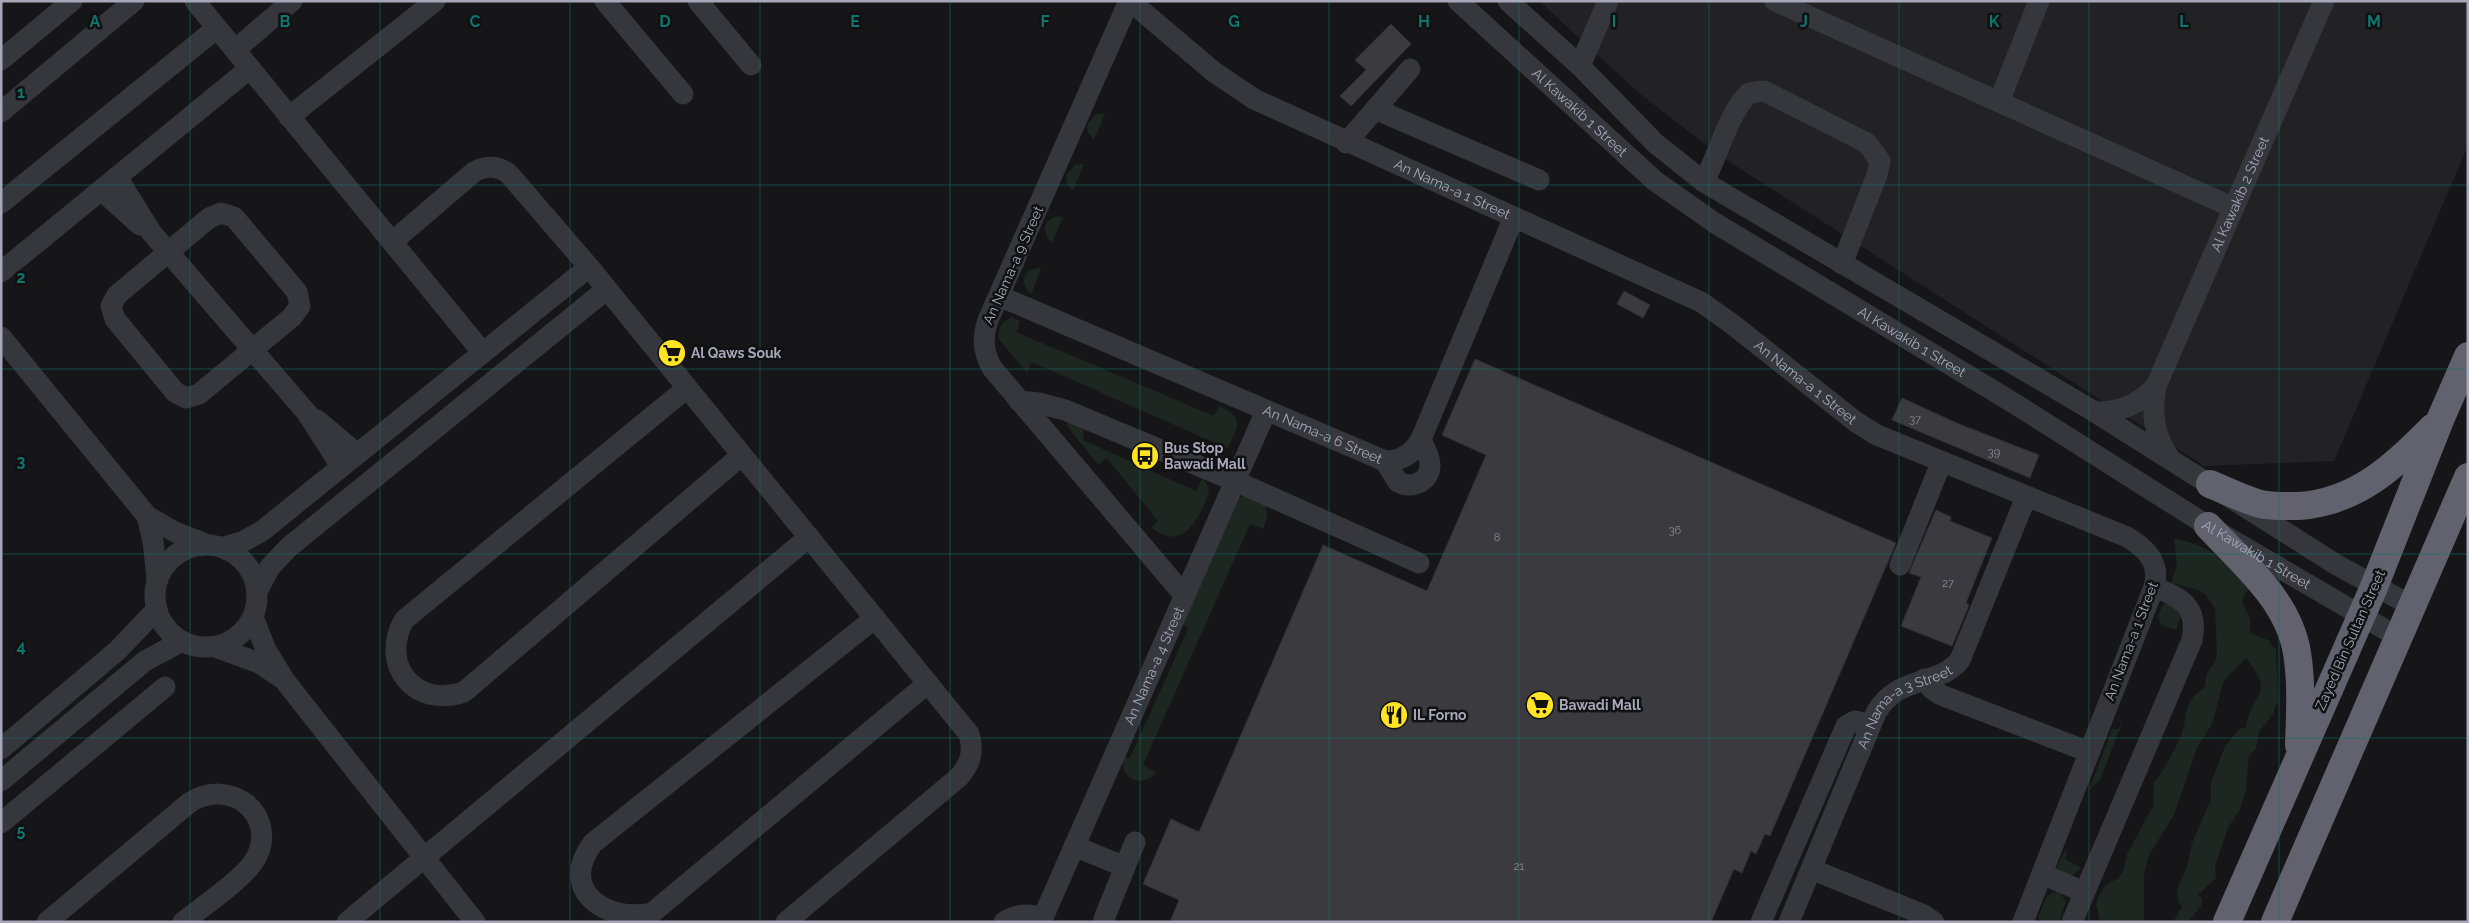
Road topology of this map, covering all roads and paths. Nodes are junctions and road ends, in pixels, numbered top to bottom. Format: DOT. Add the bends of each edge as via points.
graph roads {
  1 [pos="72,1"];
  2 [pos="134,1"];
  3 [pos="195,1"];
  4 [pos="292,1"];
  5 [pos="435,1"];
  6 [pos="604,1"];
  7 [pos="698,1"];
  8 [pos="1130,1"];
  9 [pos="1458,1"];
  10 [pos="1508,1"];
  11 [pos="1608,1"];
  12 [pos="1776,1"];
  13 [pos="2040,1"];
  14 [pos="2324,1"];
  15 [pos="217,28"];
  16 [pos="235,50"];
  17 [pos="1,60"];
  18 [pos="751,65"];
  19 [pos="1580,66"];
  20 [pos="250,68"];
  21 [pos="1410,69"];
  22 [pos="683,94"];
  23 [pos="1999,102"];
  24 [pos="1375,109"];
  25 [pos="1,112"];
  26 [pos="290,117"];
  27 [pos="1346,143"];
  28 [pos="1539,180"];
  29 [pos="1704,182"];
  30 [pos="109,184"];
  31 [pos="1,203"];
  32 [pos="2234,208"];
  33 [pos="1514,216"];
  34 [pos="392,242"];
  35 [pos="168,252"];
  36 [pos="1842,264"];
  37 [pos="589,267"];
  38 [pos="1,272"];
  39 [pos="607,289"];
  40 [pos="999,296"];
  41 [pos="1,337"];
  42 [pos="253,350"];
  43 [pos="483,353"];
  44 [pos="2468,356"];
  45 [pos="2156,386"];
  46 [pos="688,388"];
  47 [pos="1020,401"];
  48 [pos="1266,411"];
  49 [pos="2095,412"];
  50 [pos="2440,420"];
  51 [pos="1421,439"];
  52 [pos="742,454"];
  53 [pos="348,459"];
  54 [pos="1385,460"];
  55 [pos="2172,461"];
  56 [pos="1941,463"];
  57 [pos="2468,477"];
  58 [pos="1235,481"];
  59 [pos="2210,484"];
  60 [pos="2026,497"];
  61 [pos="147,516"];
  62 [pos="2208,526"];
  63 [pos="809,537"];
  64 [pos="215,546"];
  65 [pos="1419,563"];
  66 [pos="1900,565"];
  67 [pos="158,579"];
  68 [pos="2154,587"];
  69 [pos="2374,587"];
  70 [pos="257,592"];
  71 [pos="1184,595"];
  72 [pos="2412,606"];
  73 [pos="156,609"];
  74 [pos="253,617"];
  75 [pos="2361,617"];
  76 [pos="875,618"];
  77 [pos="2398,637"];
  78 [pos="182,641"];
  79 [pos="215,647"];
  80 [pos="1952,668"];
  81 [pos="1924,679"];
  82 [pos="284,681"];
  83 [pos="928,683"];
  84 [pos="165,687"];
  85 [pos="1957,701"];
  86 [pos="1870,725"];
  87 [pos="66,726"];
  88 [pos="1,749"];
  89 [pos="88,751"];
  90 [pos="2089,752"];
  91 [pos="2299,757"];
  92 [pos="1,781"];
  93 [pos="1,823"];
  94 [pos="1135,842"];
  95 [pos="1074,846"];
  96 [pos="424,857"];
  97 [pos="1125,867"];
  98 [pos="1811,869"];
  99 [pos="2042,874"];
  100 [pos="2084,892"];
  101 [pos="1104,919"];
  102 [pos="1042,920"];
  103 [pos="46,922"];
  104 [pos="183,922"];
  105 [pos="347,922"];
  106 [pos="475,922"];
  107 [pos="786,922"];
  108 [pos="1004,922"];
  109 [pos="1761,922"];
  110 [pos="1789,922"];
  111 [pos="1934,922"];
  112 [pos="2023,922"];
  113 [pos="2072,922"];
  114 [pos="2227,922"];
  115 [pos="2275,922"];
  1 -- 17 [label="street"];
  2 -- 25 [label="street"];
  3 -- 15 [label="street"];
  4 -- 16 [label="street"];
  5 -- 26 [label="street"];
  6 -- 22 [label="street"];
  7 -- 18 [label="street"];
  8 -- 27 [label="street, An Nama-a 1 Street" via="1240,91"];
  8 -- 40 [label="street, An Nama-a 9 Street"];
  9 -- 62 [label="street, Al Kawakib 1 Street" via="1655,181 1715,224 2012,402"];
  10 -- 19 [label="street, Al Kawakib 1 Street"];
  11 -- 19 [label="street"];
  12 -- 23 [label="street"];
  13 -- 23 [label="street"];
  14 -- 32 [label="street, Al Kawakib 2 Street"];
  15 -- 16 [label="street"];
  15 -- 31 [label="street"];
  16 -- 20 [label="street"];
  19 -- 29 [label="street, Al Kawakib 1 Street" via="1655,143"];
  20 -- 26 [label="street"];
  20 -- 30 [label="street"];
  21 -- 24 [label="street"];
  23 -- 32 [label="street"];
  24 -- 27 [label="street"];
  24 -- 28 [label="street"];
  26 -- 34 [label="street"];
  27 -- 33 [label="street, An Nama-a 1 Street"];
  29 -- 36 [label="street, Al Kawakib 1 Street"];
  29 -- 36 [label="street" via="1735,110 1749,93 1764,91 1867,142 1880,160 1877,175"];
  30 -- 35 [label="street"];
  30 -- 38 [label="street"];
  32 -- 45 [label="street, Al Kawakib 2 Street"];
  33 -- 51 [label="street, An Nama-a 6 Street"];
  33 -- 56 [label="street, An Nama-a 1 Street" via="1701,302 1866,429"];
  34 -- 37 [label="street" via="474,172 496,167 509,174"];
  34 -- 43 [label="street"];
  35 -- 42 [label="street"];
  35 -- 42 [label="street" via="215,214 234,217 300,298 297,312"];
  35 -- 42 [label="street" via="117,295 111,306 115,318 174,392 186,398 199,394"];
  36 -- 49 [label="street, Al Kawakib 1 Street"];
  37 -- 39 [label="street"];
  37 -- 43 [label="street"];
  39 -- 46 [label="street"];
  39 -- 70 [label="street" via="288,547 270,568"];
  40 -- 47 [label="street, An Nama-a 9 Street" via="985,330 984,349 992,368"];
  40 -- 48 [label="street, An Nama-a 6 Street"];
  41 -- 61 [label="street"];
  42 -- 53 [label="street" via="307,413 332,430"];
  43 -- 53 [label="street"];
  44 -- 50 [label="highway, Zayed Bin Sultan Street"];
  45 -- 49 [label="street, Al Kawakib 2 Street" via="2123,410"];
  45 -- 55 [label="street, Al Kawakib 2 Street" via="2153,402 2156,433"];
  46 -- 52 [label="street"];
  46 -- 52 [label="street" via="404,620 398,632 395,656 406,680 415,688 439,697 452,696 469,688"];
  47 -- 58 [label="street" via="1065,410"];
  47 -- 71 [label="street, An Nama-a 9 Street"];
  48 -- 54 [label="street, An Nama-a 6 Street"];
  48 -- 58 [label="street, An Nama-a 4 Street"];
  49 -- 55 [label="street, Al Kawakib 1 Street"];
  50 -- 59 [label="highway" via="2378,478 2330,501 2283,506 2262,504"];
  50 -- 69 [label="highway, Zayed Bin Sultan Street"];
  51 -- 54 [label="street, An Nama-a 6 Street" via="1406,456"];
  51 -- 54 [label="street" via="1430,466 1422,482 1410,485 1398,482"];
  52 -- 63 [label="street"];
  53 -- 64 [label="street" via="262,531 244,541"];
  55 -- 59 [label="street, Al Kawakib 1 Street"];
  56 -- 60 [label="street, An Nama-a 1 Street"];
  56 -- 66 [label="street"];
  57 -- 72 [label="highway"];
  58 -- 65 [label="street"];
  58 -- 71 [label="street, An Nama-a 4 Street"];
  59 -- 69 [label="street, Al Kawakib 1 Street"];
  60 -- 68 [label="street, An Nama-a 1 Street" via="2142,546 2156,570"];
  60 -- 80 [label="street, An Nama-a 3 Street" via="1960,660"];
  61 -- 64 [label="street" via="175,532"];
  61 -- 67 [label="street"];
  62 -- 75 [label="street, Al Kawakib 1 Street"];
  62 -- 91 [label="highway" via="2267,590 2290,629 2299,673"];
  63 -- 76 [label="street"];
  63 -- 96 [label="street"];
  64 -- 67 [label="street" via="195,545 176,554 162,569"];
  64 -- 70 [label="street" via="244,560"];
  67 -- 73 [label="street"];
  68 -- 90 [label="street, An Nama-a 1 Street"];
  68 -- 100 [label="street" via="2174,594 2188,607 2194,624 2192,640"];
  69 -- 72 [label="street, Al Kawakib 1 Street"];
  69 -- 75 [label="highway, Zayed Bin Sultan Street"];
  70 -- 74 [label="street"];
  71 -- 95 [label="street, An Nama-a 4 Street"];
  72 -- 77 [label="highway"];
  73 -- 78 [label="street" via="166,628"];
  73 -- 88 [label="street" via="118,650"];
  74 -- 79 [label="street" via="234,640"];
  74 -- 82 [label="street" via="266,650"];
  75 -- 77 [label="street, Al Kawakib 1 Street"];
  75 -- 91 [label="highway, Zayed Bin Sultan Street"];
  76 -- 83 [label="street"];
  76 -- 83 [label="street" via="593,843 586,852 580,872 584,894 590,903 614,920 634,920 652,913"];
  77 -- 115 [label="highway"];
  78 -- 79 [label="street"];
  78 -- 87 [label="street" via="145,661"];
  79 -- 82 [label="street" via="258,664"];
  80 -- 81 [label="street, An Nama-a 3 Street"];
  80 -- 85 [label="street"];
  81 -- 85 [label="street" via="1936,692"];
  81 -- 86 [label="street, An Nama-a 3 Street" via="1889,695"];
  82 -- 96 [label="street"];
  83 -- 107 [label="street" via="969,734 972,757 967,768"];
  84 -- 89 [label="street"];
  85 -- 90 [label="street"];
  86 -- 98 [label="street, An Nama-a 3 Street"];
  86 -- 109 [label="street" via="1855,721 1846,726"];
  87 -- 89 [label="street"];
  87 -- 92 [label="street"];
  89 -- 93 [label="street"];
  90 -- 99 [label="street, An Nama-a 1 Street"];
  91 -- 114 [label="highway, Zayed Bin Sultan Street"];
  94 -- 97 [label="street"];
  95 -- 97 [label="street"];
  95 -- 102 [label="street, An Nama-a 4 Street"];
  96 -- 105 [label="street"];
  96 -- 106 [label="street"];
  97 -- 101 [label="street"];
  98 -- 110 [label="street, An Nama-a 3 Street"];
  98 -- 111 [label="street" via="1924,914"];
  99 -- 100 [label="street"];
  99 -- 112 [label="street, An Nama-a 1 Street"];
  100 -- 113 [label="street"];
  102 -- 108 [label="street" via="1025,914"];
  103 -- 104 [label="street" via="189,803 208,794 229,794 247,805 259,823 261,846 243,874"];
}
